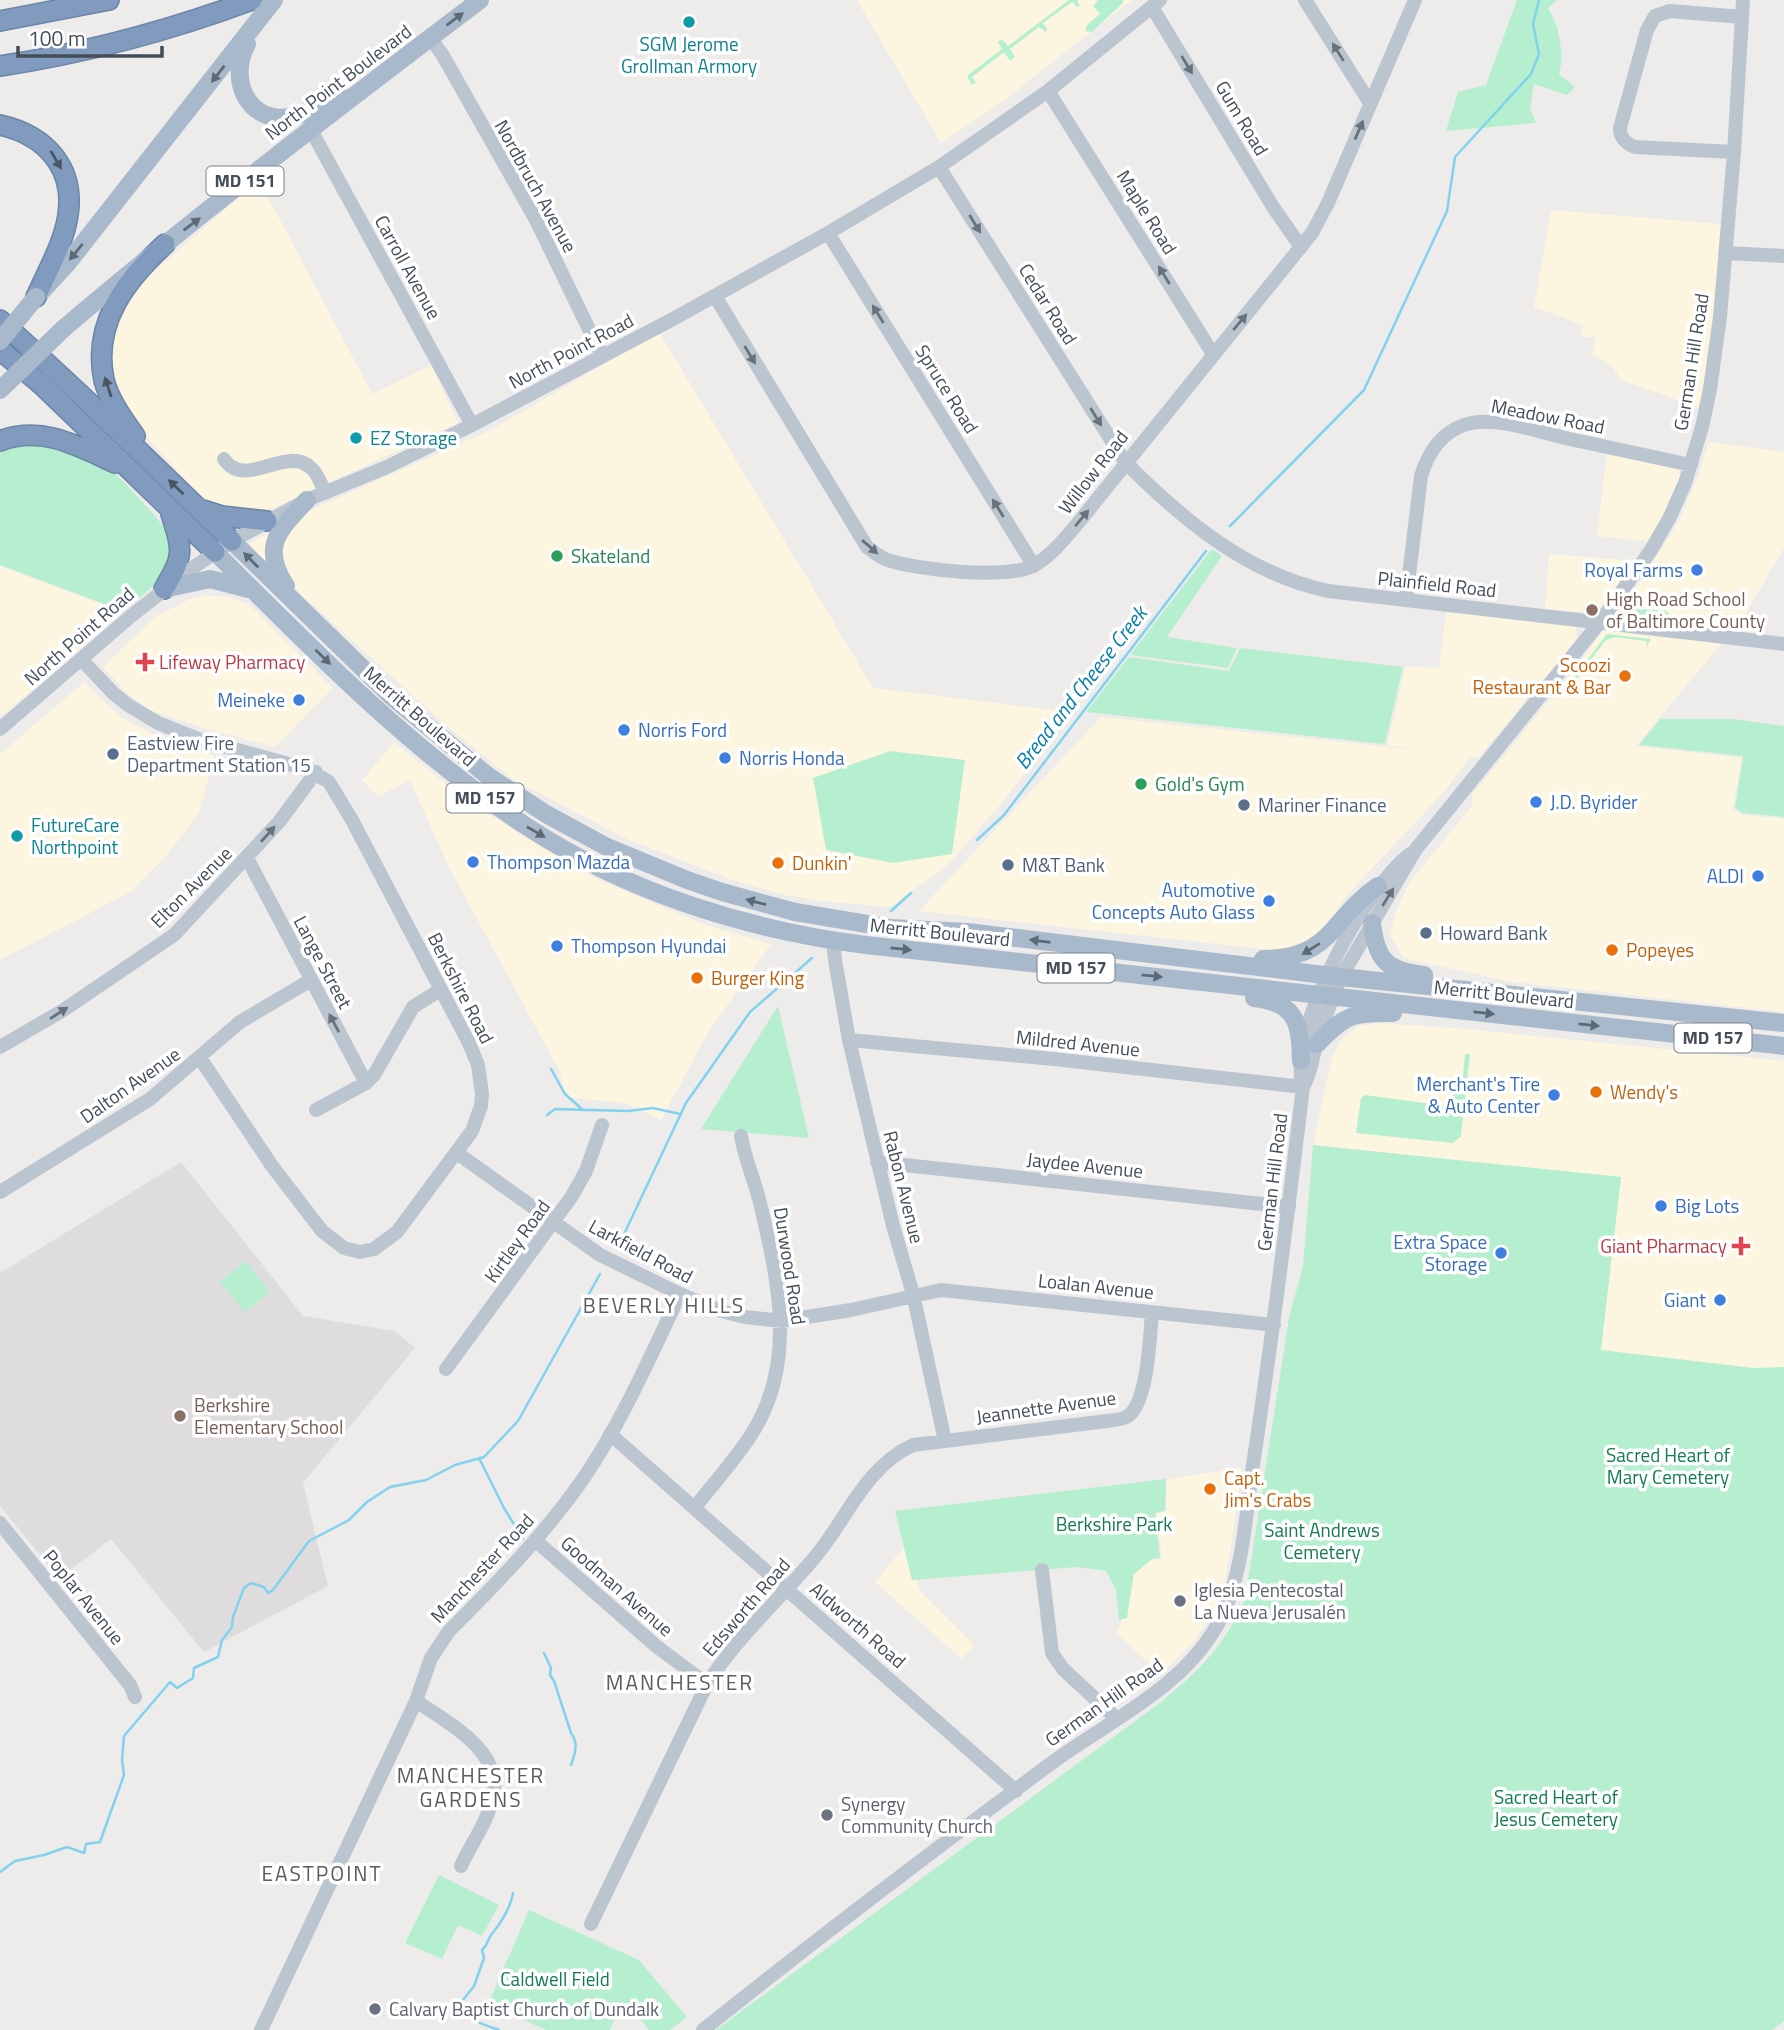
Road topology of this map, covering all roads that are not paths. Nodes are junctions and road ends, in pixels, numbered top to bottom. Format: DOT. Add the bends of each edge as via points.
graph roads {
  1 [pos="77,0"];
  2 [pos="109,0"];
  3 [pos="252,0"];
  4 [pos="261,0"];
  5 [pos="274,0"];
  6 [pos="480,0"];
  7 [pos="1305,0"];
  8 [pos="1415,0"];
  9 [pos="1743,0"];
  10 [pos="1156,4"];
  11 [pos="228,9"];
  12 [pos="0,12"];
  13 [pos="1742,17"];
  14 [pos="0,21"];
  15 [pos="258,22"];
  16 [pos="430,38"];
  17 [pos="392,65"];
  18 [pos="0,66"];
  19 [pos="1048,91"];
  20 [pos="1370,103"];
  21 [pos="0,125"];
  22 [pos="310,128"];
  23 [pos="1734,152"];
  24 [pos="939,167"];
  25 [pos="828,233"];
  26 [pos="164,244"];
  27 [pos="1301,247"];
  28 [pos="1726,253"];
  29 [pos="1784,256"];
  30 [pos="715,296"];
  31 [pos="36,297"];
  32 [pos="2,327"];
  33 [pos="0,350"];
  34 [pos="1213,354"];
  35 [pos="602,356"];
  36 [pos="0,390"];
  37 [pos="472,425"];
  38 [pos="0,441"];
  39 [pos="224,459"];
  40 [pos="1125,462"];
  41 [pos="1691,465"];
  42 [pos="155,466"];
  43 [pos="129,469"];
  44 [pos="325,492"];
  45 [pos="307,500"];
  46 [pos="198,509"];
  47 [pos="169,510"];
  48 [pos="267,521"];
  49 [pos="223,547"];
  50 [pos="1034,566"];
  51 [pos="164,589"];
  52 [pos="256,593"];
  53 [pos="1406,600"];
  54 [pos="303,608"];
  55 [pos="1600,622"];
  56 [pos="1784,644"];
  57 [pos="81,659"];
  58 [pos="0,729"];
  59 [pos="316,772"];
  60 [pos="1416,849"];
  61 [pos="247,858"];
  62 [pos="1378,886"];
  63 [pos="837,920"];
  64 [pos="1372,923"];
  65 [pos="763,927"];
  66 [pos="891,928"];
  67 [pos="833,941"];
  68 [pos="1241,965"];
  69 [pos="1334,976"];
  70 [pos="311,980"];
  71 [pos="1184,980"];
  72 [pos="440,990"];
  73 [pos="1511,994"];
  74 [pos="1326,996"];
  75 [pos="1457,1010"];
  76 [pos="1784,1023"];
  77 [pos="849,1040"];
  78 [pos="1317,1044"];
  79 [pos="0,1046"];
  80 [pos="1784,1046"];
  81 [pos="200,1058"];
  82 [pos="1301,1061"];
  83 [pos="366,1083"];
  84 [pos="1303,1087"];
  85 [pos="316,1110"];
  86 [pos="602,1125"];
  87 [pos="741,1136"];
  88 [pos="457,1153"];
  89 [pos="877,1162"];
  90 [pos="0,1192"];
  91 [pos="1289,1207"];
  92 [pos="554,1223"];
  93 [pos="680,1294"];
  94 [pos="914,1294"];
  95 [pos="1152,1312"];
  96 [pos="782,1321"];
  97 [pos="1274,1325"];
  98 [pos="446,1369"];
  99 [pos="610,1434"];
  100 [pos="946,1441"];
  101 [pos="695,1507"];
  102 [pos="0,1523"];
  103 [pos="536,1541"];
  104 [pos="1042,1570"];
  105 [pos="787,1588"];
  106 [pos="707,1684"];
  107 [pos="135,1697"];
  108 [pos="416,1700"];
  109 [pos="1117,1719"];
  110 [pos="1016,1791"];
  111 [pos="461,1866"];
  112 [pos="591,1924"];
  113 [pos="261,2030"];
  114 [pos="703,2030"];
  1 -- 12 [label="highway"];
  2 -- 14 [label="highway"];
  3 -- 11 [label="highway"];
  4 -- 11 [label="highway"];
  5 -- 15 [label="main road"];
  16 -- 6 [label="main road, North Point Boulevard / MD 151, one-way"];
  20 -- 7 [label="street, one-way"];
  8 -- 20 [label="street, Willow Road"];
  9 -- 13 [label="street, German Hill Road"];
  10 -- 19 [label="street, North Point Road"];
  10 -- 27 [label="street, Gum Road, one-way" via="1273,207"];
  11 -- 18 [label="highway" via="107,44"];
  13 -- 23 [label="street, German Hill Road"];
  13 -- 23 [label="street" via="1670,11 1655,16 1623,110 1620,135 1635,147"];
  15 -- 17 [label="main road" via="243,51 240,85 247,102 268,116 298,116"];
  15 -- 31 [label="main road, one-way"];
  16 -- 17 [label="main road, North Point Boulevard / MD 151"];
  16 -- 35 [label="street, Nordbruch Avenue" via="536,219"];
  17 -- 22 [label="main road, North Point Boulevard / MD 151"];
  19 -- 24 [label="street, North Point Road"];
  34 -- 19 [label="street, Maple Road, one-way"];
  27 -- 20 [label="street, Willow Road, one-way" via="1328,203"];
  21 -- 31 [label="highway, one-way" via="19,129 49,149 69,192 68,217"];
  26 -- 22 [label="main road, North Point Boulevard / MD 151, one-way"];
  22 -- 37 [label="street, Carroll Avenue"];
  23 -- 28 [label="street, German Hill Road"];
  24 -- 25 [label="street, North Point Road"];
  24 -- 40 [label="street, Cedar Road, one-way"];
  25 -- 30 [label="street, North Point Road"];
  50 -- 25 [label="street, Spruce Road, one-way"];
  26 -- 36 [label="main road, North Point Boulevard / MD 151, bridge" via="63,329"];
  42 -- 26 [label="highway, one-way" via="111,399 103,341 118,296 138,268"];
  34 -- 27 [label="street, Willow Road, one-way"];
  28 -- 29 [label="street"];
  28 -- 41 [label="street, German Hill Road" via="1710,389"];
  30 -- 35 [label="street, North Point Road"];
  30 -- 50 [label="street, one-way" via="867,547 886,559 916,566 1008,573"];
  31 -- 32 [label="main road, bridge"];
  32 -- 42 [label="highway"];
  33 -- 43 [label="highway"];
  34 -- 40 [label="street, Willow Road"];
  35 -- 37 [label="street, North Point Road"];
  37 -- 44 [label="street, North Point Road"];
  38 -- 43 [label="highway" via="44,435"];
  39 -- 44 [label="street" via="249,471 302,462 315,472"];
  50 -- 40 [label="street, Willow Road, one-way" via="1057,547"];
  40 -- 53 [label="street, Plainfield Road" via="1196,525 1261,569 1328,591"];
  41 -- 53 [label="street, Meadow Road" via="1508,425 1464,425 1445,435 1425,462"];
  41 -- 55 [label="street, German Hill Road" via="1660,535"];
  46 -- 42 [label="highway, one-way"];
  43 -- 47 [label="highway"];
  44 -- 45 [label="street, North Point Road"];
  45 -- 48 [label="street, North Point Road"];
  45 -- 54 [label="main road" via="283,526 272,550 284,584"];
  46 -- 48 [label="highway"];
  46 -- 49 [label="highway"];
  47 -- 49 [label="highway"];
  47 -- 51 [label="highway" via="181,548"];
  48 -- 49 [label="street, North Point Road"];
  49 -- 51 [label="street, North Point Road"];
  49 -- 52 [label="main road, Merritt Boulevard / MD 157"];
  54 -- 49 [label="main road, Merritt Boulevard / MD 157, one-way"];
  51 -- 52 [label="main road" via="210,579"];
  51 -- 57 [label="street, North Point Road"];
  52 -- 65 [label="main road, Merritt Boulevard / MD 157, one-way" via="430,755 530,828 631,881"];
  53 -- 55 [label="street, Plainfield Road"];
  63 -- 54 [label="main road, Merritt Boulevard / MD 157, one-way" via="722,892 637,861 579,833 488,776 431,730"];
  55 -- 56 [label="street, Plainfield Road"];
  55 -- 60 [label="street, German Hill Road"];
  57 -- 58 [label="street, North Point Road"];
  57 -- 59 [label="street" via="113,693 158,723 201,740"];
  61 -- 59 [label="street, Elton Avenue, one-way"];
  59 -- 72 [label="street, Berkshire Road" via="336,791"];
  60 -- 62 [label="street, German Hill Road"];
  64 -- 60 [label="street, German Hill Road, one-way"];
  61 -- 70 [label="street, Lange Street"];
  79 -- 61 [label="street, Elton Avenue, one-way" via="54,1016 174,935"];
  62 -- 68 [label="main road, one-way" via="1363,896 1317,947 1294,957 1252,959"];
  62 -- 69 [label="street, German Hill Road"];
  63 -- 65 [label="main road" via="827,930"];
  63 -- 66 [label="main road, Merritt Boulevard / MD 157"];
  64 -- 69 [label="street, German Hill Road"];
  64 -- 73 [label="main road" via="1380,955 1398,969 1512,987"];
  65 -- 67 [label="main road, Merritt Boulevard / MD 157"];
  66 -- 67 [label="main road" via="881,932 844,929"];
  68 -- 66 [label="main road, Merritt Boulevard / MD 157, one-way"];
  67 -- 71 [label="main road, Merritt Boulevard / MD 157, one-way"];
  67 -- 77 [label="street, Rabon Avenue"];
  68 -- 69 [label="main road, Merritt Boulevard / MD 157"];
  69 -- 73 [label="main road, Merritt Boulevard / MD 157"];
  69 -- 74 [label="street, German Hill Road"];
  70 -- 81 [label="street, Dalton Avenue" via="240,1022"];
  83 -- 70 [label="street, Lange Street, one-way"];
  71 -- 74 [label="main road, Merritt Boulevard / MD 157"];
  71 -- 82 [label="main road" via="1188,989 1280,1004 1300,1032"];
  72 -- 83 [label="street" via="413,1007"];
  72 -- 88 [label="street, Berkshire Road" via="469,1043 481,1079 478,1112"];
  73 -- 76 [label="main road, Merritt Boulevard / MD 157"];
  74 -- 75 [label="main road, Merritt Boulevard / MD 157"];
  74 -- 78 [label="street, German Hill Road"];
  74 -- 82 [label="street, German Hill Road"];
  75 -- 78 [label="main road" via="1351,1016 1339,1021"];
  75 -- 80 [label="main road, Merritt Boulevard / MD 157, one-way"];
  77 -- 84 [label="street, Mildred Avenue"];
  77 -- 89 [label="street, Rabon Avenue"];
  78 -- 84 [label="street, German Hill Road"];
  81 -- 88 [label="street, Berkshire Road" via="272,1166 323,1231 344,1248 367,1251 389,1240"];
  81 -- 90 [label="street, Dalton Avenue" via="150,1099"];
  82 -- 84 [label="street, German Hill Road"];
  83 -- 85 [label="street"];
  84 -- 91 [label="street, German Hill Road"];
  86 -- 92 [label="street, Kirtley Road" via="586,1171"];
  87 -- 96 [label="street, Durwood Road" via="768,1237"];
  88 -- 92 [label="street, Larkfield Road"];
  89 -- 91 [label="street, Jaydee Avenue"];
  89 -- 94 [label="street, Rabon Avenue"];
  91 -- 97 [label="street, German Hill Road"];
  92 -- 93 [label="street, Larkfield Road" via="600,1255"];
  92 -- 98 [label="street, Kirtley Road"];
  93 -- 96 [label="street, Larkfield Road" via="734,1315"];
  93 -- 99 [label="street, Manchester Road"];
  94 -- 95 [label="street, Loalan Avenue" via="956,1290"];
  94 -- 96 [label="street, Larkfield Road"];
  94 -- 100 [label="street, Rabon Avenue"];
  95 -- 97 [label="street, Loalan Avenue"];
  95 -- 100 [label="street, Jeannette Avenue" via="1139,1399 1128,1416"];
  96 -- 101 [label="street, Durwood Road" via="778,1369 768,1404 743,1447"];
  97 -- 109 [label="street, German Hill Road" via="1239,1559 1222,1616 1181,1671"];
  99 -- 101 [label="street, Aldworth Road"];
  99 -- 103 [label="street, Manchester Road"];
  100 -- 105 [label="street, Edsworth Road" via="913,1445 884,1462 817,1555"];
  101 -- 105 [label="street, Aldworth Road"];
  102 -- 107 [label="street, Poplar Avenue"];
  103 -- 106 [label="street, Goodman Avenue" via="656,1646"];
  103 -- 108 [label="street, Manchester Road" via="449,1631 431,1658"];
  104 -- 109 [label="street" via="1052,1653"];
  105 -- 106 [label="street, Edsworth Road" via="726,1655"];
  105 -- 110 [label="street, Aldworth Road"];
  106 -- 112 [label="street, Edsworth Road"];
  108 -- 111 [label="street" via="479,1749 495,1782 491,1802"];
  108 -- 113 [label="street, Manchester Road"];
  109 -- 110 [label="street, German Hill Road"];
  110 -- 114 [label="street, German Hill Road"];
}
